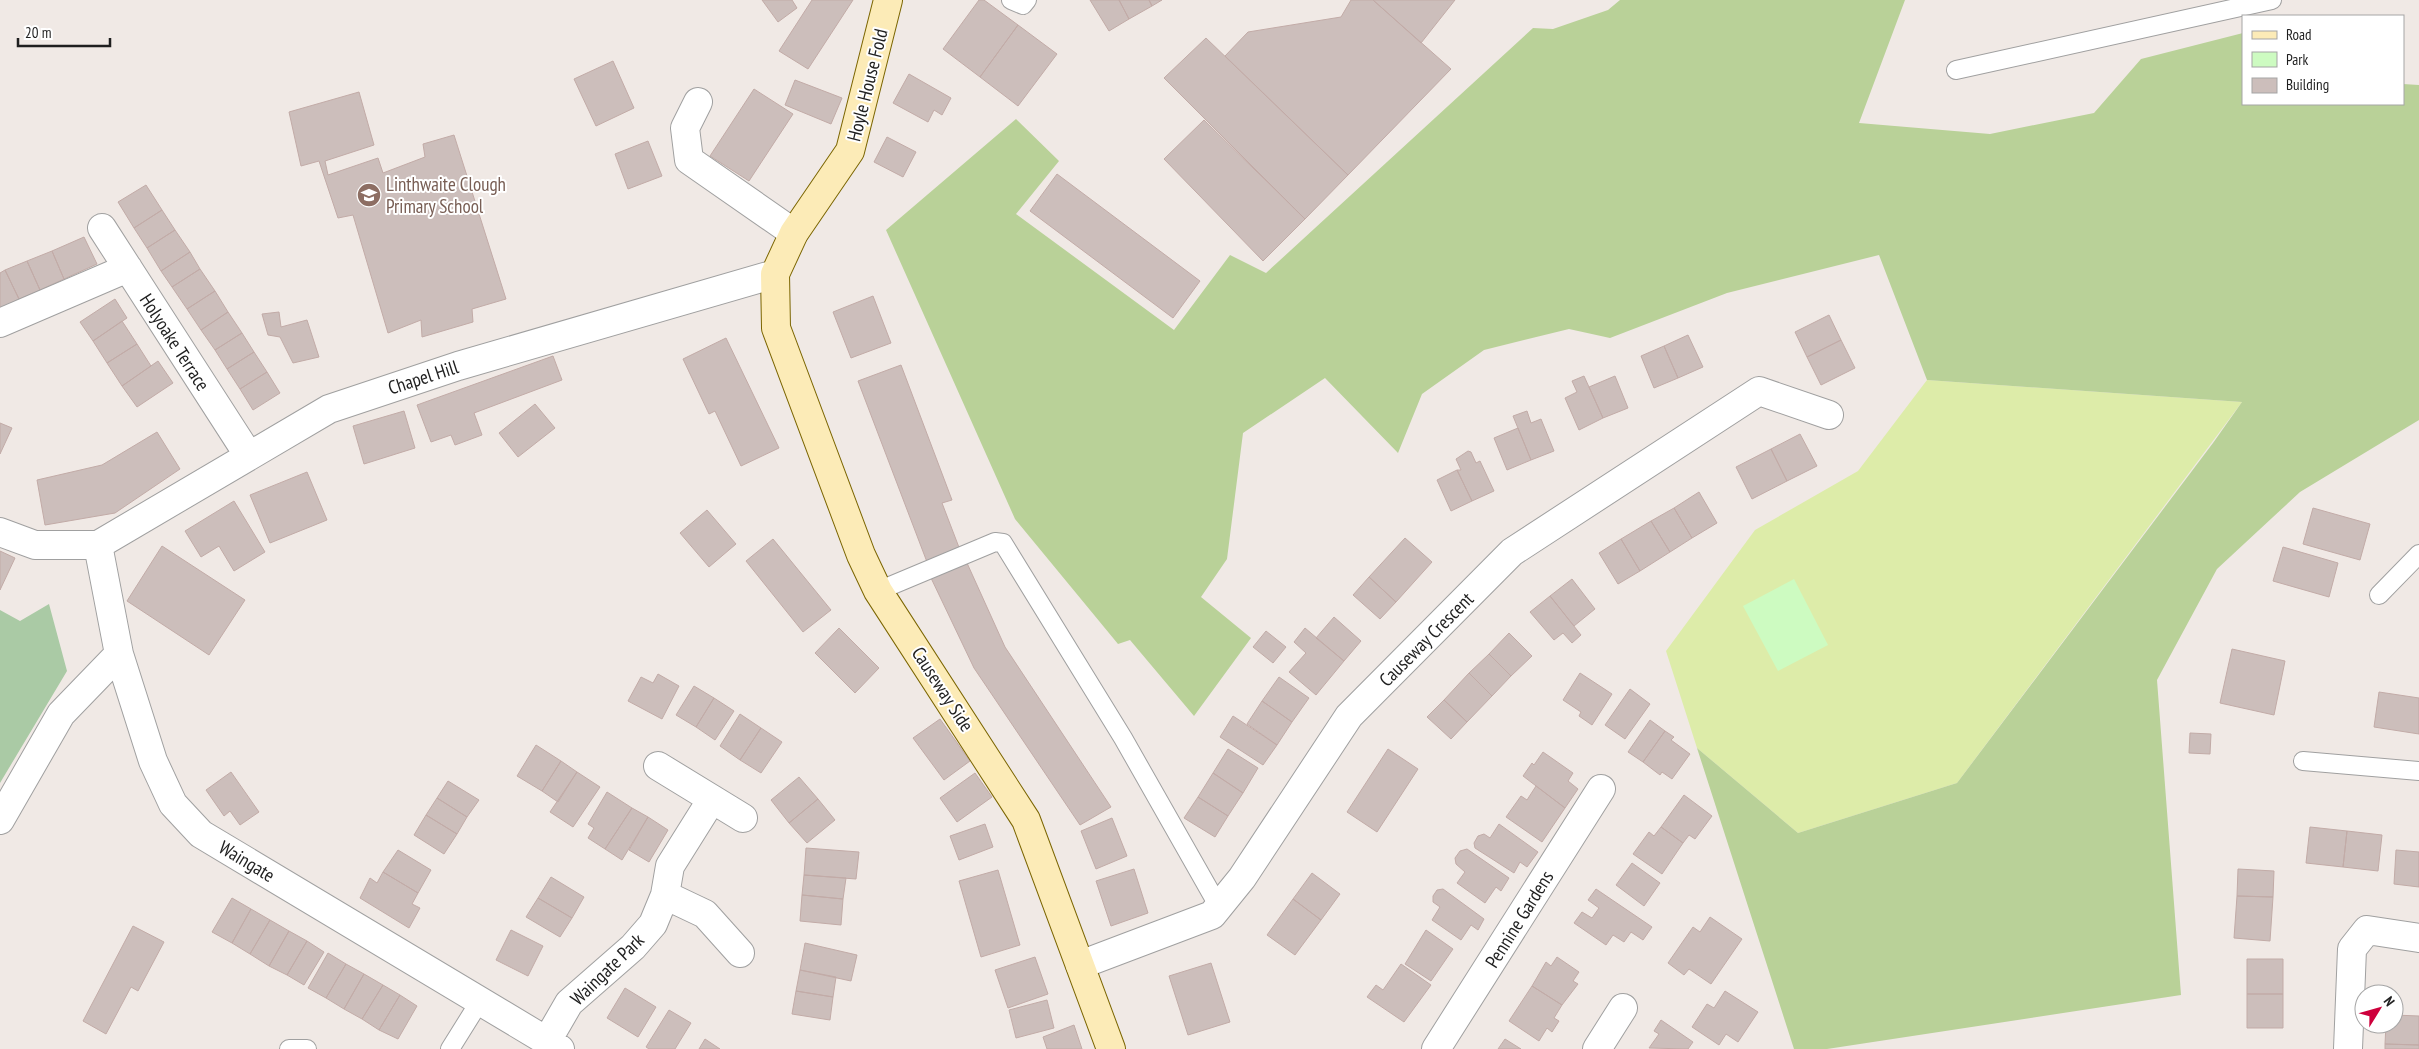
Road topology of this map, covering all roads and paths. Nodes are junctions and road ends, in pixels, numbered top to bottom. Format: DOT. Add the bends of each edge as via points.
graph roads {
  1 [pos="888,0"];
  2 [pos="1011,0"];
  3 [pos="1027,0"];
  4 [pos="2272,0"];
  5 [pos="1956,70"];
  6 [pos="698,102"];
  7 [pos="102,228"];
  8 [pos="794,233"];
  9 [pos="128,268"];
  10 [pos="775,274"];
  11 [pos="0,323"];
  12 [pos="776,328"];
  13 [pos="1829,415"];
  14 [pos="249,456"];
  15 [pos="0,532"];
  16 [pos="98,545"];
  17 [pos="2419,554"];
  18 [pos="878,591"];
  19 [pos="2378,595"];
  20 [pos="119,654"];
  21 [pos="2303,760"];
  22 [pos="658,766"];
  23 [pos="2419,771"];
  24 [pos="1601,789"];
  25 [pos="712,799"];
  26 [pos="743,818"];
  27 [pos="0,820"];
  28 [pos="664,895"];
  29 [pos="1219,907"];
  30 [pos="2419,938"];
  31 [pos="740,953"];
  32 [pos="1080,965"];
  33 [pos="480,1001"];
  34 [pos="1623,1008"];
  35 [pos="554,1045"];
  36 [pos="289,1049"];
  37 [pos="306,1049"];
  38 [pos="450,1049"];
  39 [pos="1111,1049"];
  40 [pos="1436,1049"];
  41 [pos="1597,1049"];
  42 [pos="2348,1049"];
  1 -- 8 [label="street, Hoyle House Fold" via="850,151"];
  2 -- 3 [label="lane" via="1023,5"];
  4 -- 5 [label="lane"];
  6 -- 8 [label="street" via="684,128 690,160"];
  7 -- 9 [label="street, Holyoake Terrace"];
  8 -- 10 [label="street, Hoyle House Fold"];
  9 -- 11 [label="street"];
  9 -- 14 [label="street, Holyoake Terrace"];
  10 -- 12 [label="street, Hoyle House Fold"];
  10 -- 14 [label="street, Chapel Hill" via="458,366 329,409"];
  12 -- 18 [label="street, Causeway Side"];
  13 -- 29 [label="street, Causeway Crescent" via="1759,391 1512,552 1349,716 1242,878"];
  14 -- 16 [label="street, Chapel Hill"];
  15 -- 16 [label="street" via="35,545"];
  16 -- 20 [label="street, Waingate"];
  17 -- 19 [label="lane"];
  18 -- 29 [label="lane" via="995,542 1003,543 1124,738"];
  18 -- 32 [label="street, Causeway Side" via="1026,820"];
  20 -- 27 [label="street" via="61,714"];
  20 -- 33 [label="street, Waingate" via="153,761 172,804 202,834"];
  21 -- 23 [label="lane"];
  22 -- 25 [label="street"];
  24 -- 40 [label="street, Pennine Gardens"];
  25 -- 26 [label="street"];
  25 -- 28 [label="street, Waingate Park" via="670,866"];
  28 -- 31 [label="street" via="705,914"];
  28 -- 35 [label="street, Waingate Park" via="653,924 633,947 569,1003"];
  29 -- 32 [label="street, Causeway Crescent" via="1212,915"];
  30 -- 42 [label="street" via="2367,930 2352,949"];
  32 -- 39 [label="street, Causeway Side"];
  33 -- 35 [label="street, Waingate"];
  33 -- 38 [label="lane"];
  34 -- 41 [label="street"];
  36 -- 37 [label="lane"];
}
